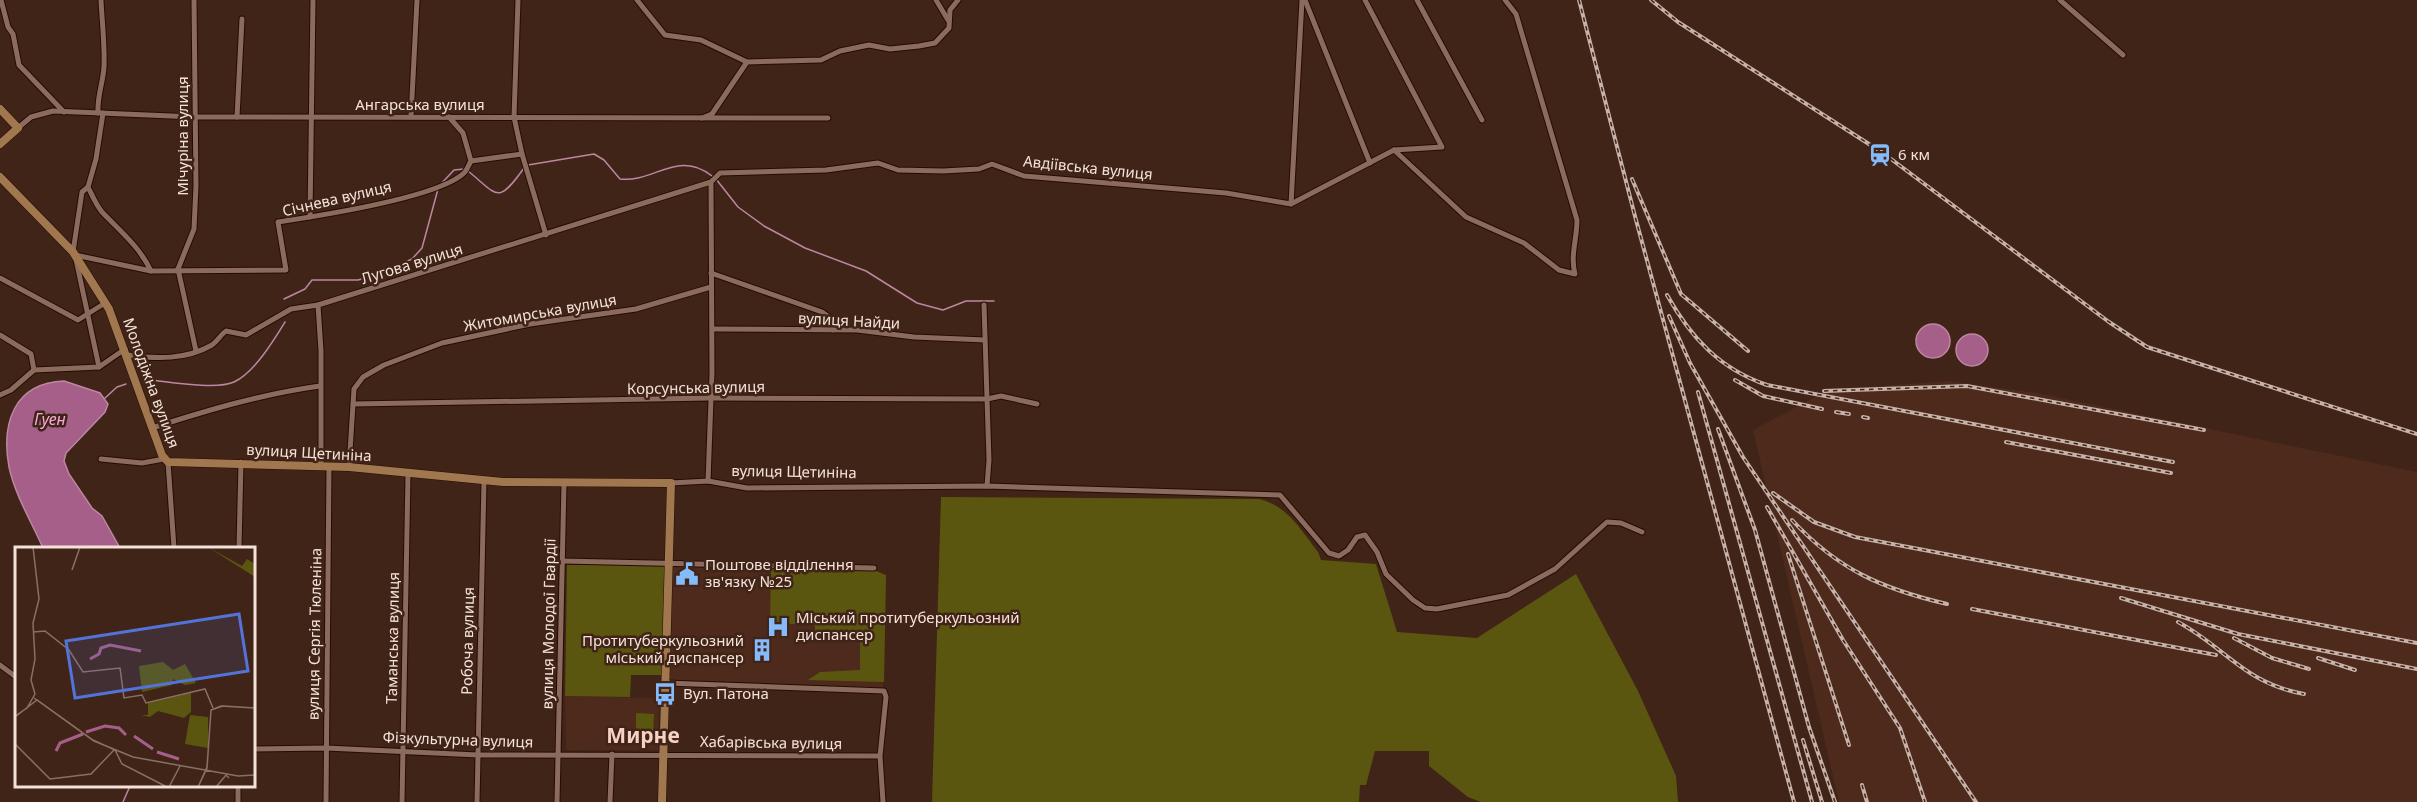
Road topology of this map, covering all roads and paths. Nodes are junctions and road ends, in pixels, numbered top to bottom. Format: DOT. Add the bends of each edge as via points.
graph roads {
  1 [pos="1,0"];
  2 [pos="101,0"];
  3 [pos="194,0"];
  4 [pos="313,0"];
  5 [pos="417,0"];
  6 [pos="518,0"];
  7 [pos="637,0"];
  8 [pos="936,0"];
  9 [pos="958,0"];
  10 [pos="1304,0"];
  11 [pos="1365,0"];
  12 [pos="1417,0"];
  13 [pos="1505,0"];
  14 [pos="2060,0"];
  15 [pos="242,19"];
  16 [pos="949,21"];
  17 [pos="2123,55"];
  18 [pos="747,62"];
  19 [pos="0,109"];
  20 [pos="64,112"];
  21 [pos="101,113"];
  22 [pos="195,117"];
  23 [pos="237,117"];
  24 [pos="312,117"];
  25 [pos="411,117"];
  26 [pos="449,117"];
  27 [pos="514,117"];
  28 [pos="828,118"];
  29 [pos="698,120"];
  30 [pos="1482,120"];
  31 [pos="18,128"];
  32 [pos="0,144"];
  33 [pos="1394,150"];
  34 [pos="522,154"];
  35 [pos="470,163"];
  36 [pos="1370,163"];
  37 [pos="0,177"];
  38 [pos="711,182"];
  39 [pos="88,187"];
  40 [pos="1291,204"];
  41 [pos="310,217"];
  42 [pos="546,235"];
  43 [pos="74,254"];
  44 [pos="178,269"];
  45 [pos="151,271"];
  46 [pos="711,273"];
  47 [pos="0,278"];
  48 [pos="711,287"];
  49 [pos="105,303"];
  50 [pos="318,305"];
  51 [pos="984,305"];
  52 [pos="86,316"];
  53 [pos="712,330"];
  54 [pos="833,330"];
  55 [pos="0,335"];
  56 [pos="985,340"];
  57 [pos="196,351"];
  58 [pos="127,352"];
  59 [pos="99,368"];
  60 [pos="34,369"];
  61 [pos="320,386"];
  62 [pos="0,394"];
  63 [pos="711,398"];
  64 [pos="987,399"];
  65 [pos="353,404"];
  66 [pos="1037,404"];
  67 [pos="152,428"];
  68 [pos="101,459"];
  69 [pos="166,460"];
  70 [pos="241,462"];
  71 [pos="325,466"];
  72 [pos="350,467"];
  73 [pos="408,474"];
  74 [pos="484,481"];
  75 [pos="708,481"];
  76 [pos="564,483"];
  77 [pos="671,483"];
  78 [pos="987,486"];
  79 [pos="1642,532"];
  80 [pos="174,547"];
  81 [pos="239,547"];
  82 [pos="563,561"];
  83 [pos="668,563"];
  84 [pos="874,568"];
  85 [pos="0,665"];
  86 [pos="15,676"];
  87 [pos="665,683"];
  88 [pos="326,748"];
  89 [pos="255,749"];
  90 [pos="404,750"];
  91 [pos="612,754"];
  92 [pos="478,755"];
  93 [pos="662,755"];
  94 [pos="558,756"];
  95 [pos="880,756"];
  96 [pos="326,802"];
  97 [pos="402,802"];
  98 [pos="477,802"];
  99 [pos="557,802"];
  100 [pos="610,802"];
  101 [pos="662,802"];
  102 [pos="883,802"];
  1 -- 20 [label="street" via="19,65"];
  2 -- 21 [label="street" via="104,66 97,97"];
  3 -- 22 [label="street, Мічуріна вулиця"];
  4 -- 24 [label="street"];
  5 -- 25 [label="street"];
  6 -- 27 [label="street"];
  7 -- 18 [label="street" via="665,35 701,40"];
  8 -- 16 [label="street"];
  9 -- 16 [label="street" via="950,10"];
  10 -- 36 [label="street"];
  10 -- 40 [label="street"];
  11 -- 33 [label="street" via="1443,147"];
  12 -- 30 [label="street"];
  13 -- 33 [label="street" via="1516,14 1577,220 1571,260 1575,274 1559,270 1524,243 1466,217"];
  14 -- 17 [label="street"];
  15 -- 23 [label="street"];
  16 -- 18 [label="street" via="949,28 935,43 890,50 869,45 821,60"];
  18 -- 29 [label="street" via="712,114"];
  19 -- 31 [label="street"];
  20 -- 21 [label="street, Ангарська вулиця"];
  20 -- 31 [label="street, Ангарська вулиця" via="42,112"];
  21 -- 22 [label="street, Ангарська вулиця"];
  21 -- 39 [label="street" via="96,159"];
  22 -- 23 [label="street, Ангарська вулиця"];
  22 -- 44 [label="street, Мічуріна вулиця" via="194,229"];
  23 -- 24 [label="street, Ангарська вулиця"];
  24 -- 25 [label="street, Ангарська вулиця"];
  24 -- 41 [label="street"];
  25 -- 26 [label="street, Ангарська вулиця"];
  26 -- 27 [label="street, Ангарська вулиця"];
  26 -- 35 [label="street" via="463,133"];
  27 -- 29 [label="street, Ангарська вулиця"];
  27 -- 34 [label="street"];
  28 -- 29 [label="street, Ангарська вулиця"];
  31 -- 32 [label="street"];
  33 -- 36 [label="street"];
  34 -- 35 [label="street"];
  34 -- 42 [label="street"];
  35 -- 41 [label="street, Січнева вулиця" via="465,172 434,188"];
  36 -- 40 [label="street"];
  37 -- 43 [label="street, Молодіжна вулиця"];
  38 -- 40 [label="street, Авдіївська вулиця" via="720,173 826,170 878,163 898,170 943,171 979,169 992,164 1024,176 1226,193"];
  38 -- 42 [label="street, Лугова вулиця"];
  38 -- 46 [label="street"];
  39 -- 43 [label="street" via="82,192"];
  39 -- 45 [label="street" via="101,211 132,240"];
  41 -- 44 [label="street, Січнева вулиця" via="278,222 286,270"];
  42 -- 50 [label="street, Лугова вулиця"];
  43 -- 45 [label="street"];
  43 -- 49 [label="street, Молодіжна вулиця"];
  43 -- 52 [label="street"];
  44 -- 45 [label="street"];
  44 -- 57 [label="street"];
  46 -- 48 [label="street"];
  46 -- 54 [label="street" via="813,308 829,317"];
  47 -- 52 [label="street" via="69,317 78,320"];
  48 -- 53 [label="street"];
  48 -- 65 [label="street, Житомирська вулиця" via="636,309 530,324 429,347 363,377 354,389"];
  49 -- 52 [label="street"];
  49 -- 58 [label="street, Молодіжна вулиця"];
  50 -- 57 [label="street, Лугова вулиця" via="291,309 246,335 226,331 213,344"];
  50 -- 61 [label="street, вулиця Сергія Тюленіна"];
  51 -- 56 [label="street"];
  52 -- 59 [label="street"];
  53 -- 54 [label="street, вулиця Найди"];
  53 -- 63 [label="street"];
  54 -- 56 [label="street, вулиця Найди"];
  55 -- 60 [label="street" via="31,354"];
  56 -- 64 [label="street"];
  57 -- 58 [label="street, Лугова вулиця" via="160,359"];
  58 -- 59 [label="street"];
  58 -- 67 [label="street, Молодіжна вулиця"];
  59 -- 60 [label="street"];
  60 -- 62 [label="street" via="11,390"];
  61 -- 67 [label="street" via="223,405"];
  61 -- 71 [label="street, вулиця Сергія Тюленіна"];
  63 -- 64 [label="street, Корсунська вулиця"];
  63 -- 65 [label="street, Корсунська вулиця"];
  63 -- 75 [label="street"];
  64 -- 66 [label="street, Корсунська вулиця" via="1001,396"];
  64 -- 78 [label="street"];
  65 -- 72 [label="street, Житомирська вулиця"];
  67 -- 69 [label="street, Молодіжна вулиця"];
  68 -- 69 [label="street" via="142,463"];
  69 -- 70 [label="street, вулиця Щетиніна"];
  69 -- 80 [label="street"];
  70 -- 71 [label="street, вулиця Щетиніна"];
  70 -- 81 [label="street"];
  71 -- 72 [label="street, вулиця Щетиніна"];
  71 -- 88 [label="street, вулиця Сергія Тюленіна"];
  72 -- 73 [label="street, вулиця Щетиніна"];
  73 -- 74 [label="street, вулиця Щетиніна"];
  73 -- 90 [label="street, Таманська вулиця"];
  74 -- 76 [label="street, вулиця Щетиніна"];
  74 -- 92 [label="street, Робоча вулиця"];
  75 -- 77 [label="street, вулиця Щетиніна"];
  75 -- 78 [label="street, вулиця Щетиніна" via="747,488"];
  76 -- 77 [label="street, вулиця Щетиніна"];
  76 -- 82 [label="street, вулиця Молодої Гвардії"];
  77 -- 83 [label="street"];
  78 -- 79 [label="street, вулиця Щетиніна" via="1280,495 1329,553 1339,556 1357,537 1365,535 1386,574 1413,600 1425,608 1437,609 1508,595 1555,569 1606,522 1621,523"];
  82 -- 83 [label="street"];
  82 -- 94 [label="street, вулиця Молодої Гвардії"];
  83 -- 84 [label="street"];
  83 -- 87 [label="street"];
  85 -- 86 [label="street"];
  87 -- 93 [label="street"];
  87 -- 95 [label="street" via="881,690 886,698"];
  88 -- 89 [label="street, Фізкультурна вулиця"];
  88 -- 90 [label="street, Фізкультурна вулиця"];
  88 -- 96 [label="street, вулиця Сергія Тюленіна"];
  90 -- 92 [label="street, Фізкультурна вулиця"];
  90 -- 97 [label="street, Таманська вулиця"];
  91 -- 93 [label="street, Фізкультурна вулиця"];
  91 -- 94 [label="street, Фізкультурна вулиця"];
  91 -- 100 [label="street"];
  92 -- 94 [label="street, Фізкультурна вулиця"];
  92 -- 98 [label="street, Робоча вулиця"];
  93 -- 95 [label="street, Хабарівська вулиця"];
  93 -- 101 [label="street"];
  94 -- 99 [label="street, вулиця Молодої Гвардії"];
  95 -- 102 [label="street"];
}
